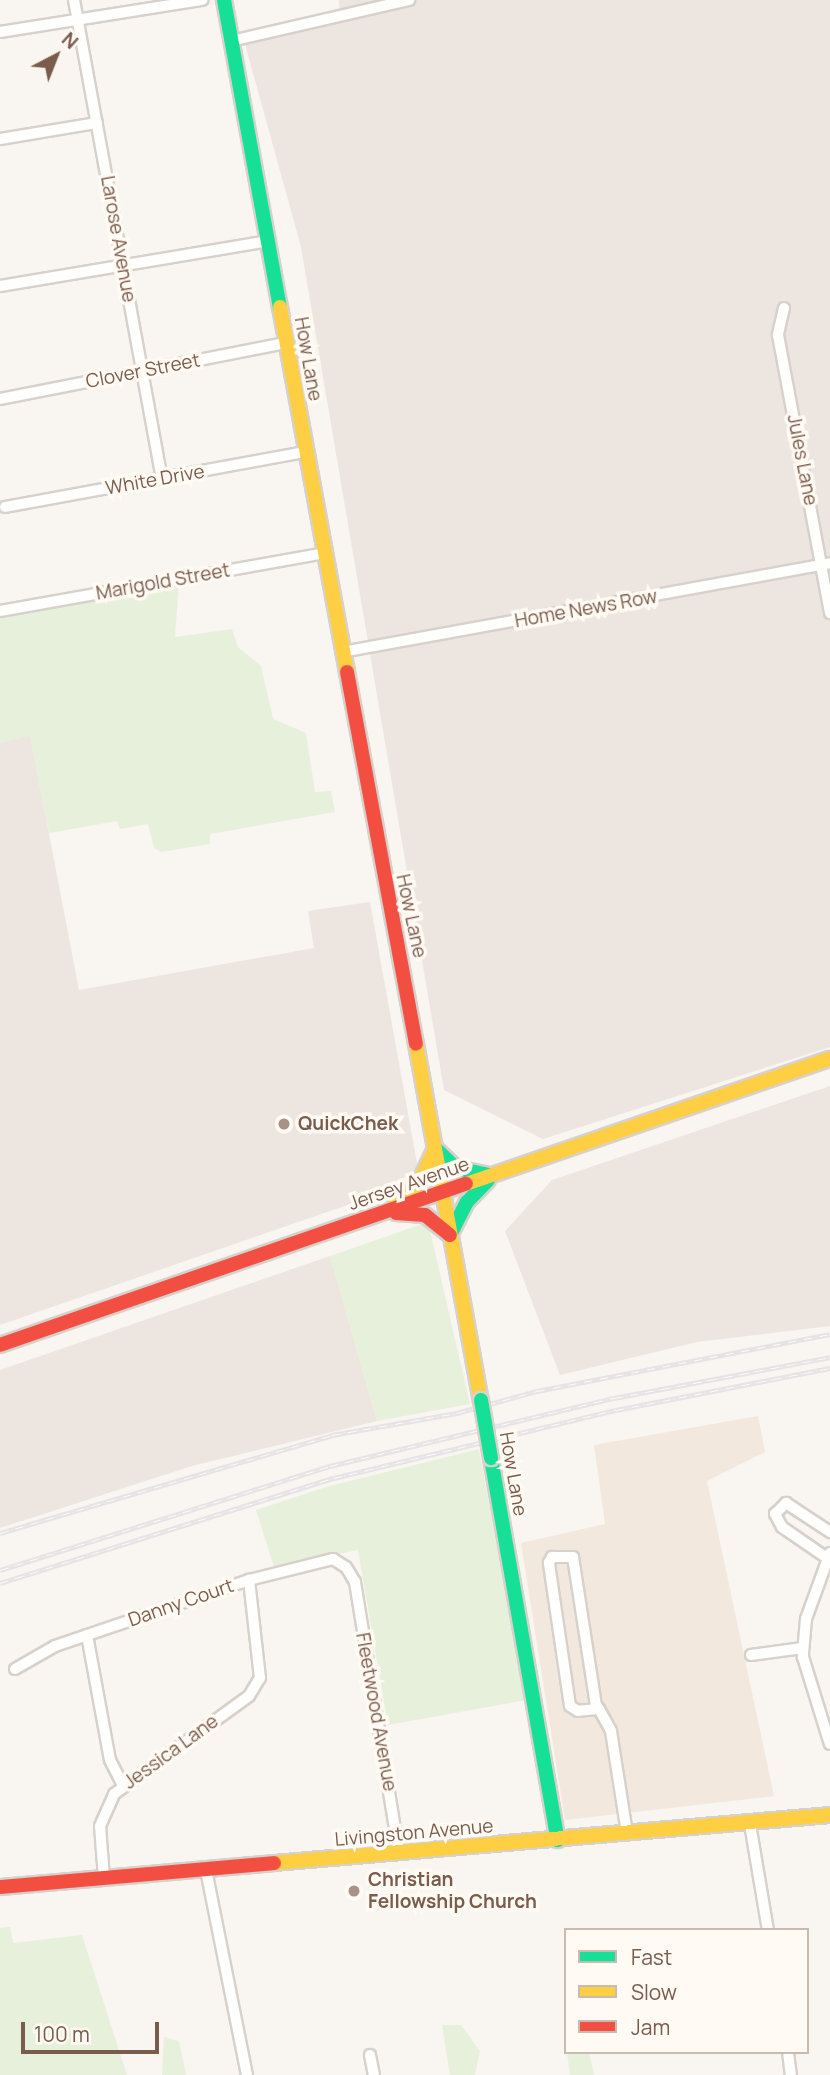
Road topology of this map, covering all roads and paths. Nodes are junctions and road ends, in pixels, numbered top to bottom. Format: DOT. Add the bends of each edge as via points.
graph roads {
  1 [pos="74,0"];
  2 [pos="202,0"];
  3 [pos="224,0"];
  4 [pos="409,0"];
  5 [pos="78,20"];
  6 [pos="0,32"];
  7 [pos="231,41"];
  8 [pos="97,123"];
  9 [pos="0,139"];
  10 [pos="268,241"];
  11 [pos="123,266"];
  12 [pos="0,286"];
  13 [pos="784,308"];
  14 [pos="286,343"];
  15 [pos="142,371"];
  16 [pos="0,399"];
  17 [pos="306,452"];
  18 [pos="162,479"];
  19 [pos="5,507"];
  20 [pos="324,553"];
  21 [pos="826,564"];
  22 [pos="0,609"];
  23 [pos="830,613"];
  24 [pos="342,652"];
  25 [pos="830,1059"];
  26 [pos="435,1148"];
  27 [pos="493,1175"];
  28 [pos="443,1193"];
  29 [pos="387,1212"];
  30 [pos="450,1235"];
  31 [pos="0,1344"];
  32 [pos="830,1532"];
  33 [pos="828,1555"];
  34 [pos="349,1573"];
  35 [pos="249,1580"];
  36 [pos="87,1635"];
  37 [pos="803,1648"];
  38 [pos="751,1655"];
  39 [pos="15,1669"];
  40 [pos="599,1709"];
  41 [pos="830,1744"];
  42 [pos="123,1786"];
  43 [pos="830,1815"];
  44 [pos="750,1824"];
  45 [pos="627,1833"];
  46 [pos="558,1840"];
  47 [pos="400,1853"];
  48 [pos="206,1870"];
  49 [pos="104,1878"];
  50 [pos="0,1886"];
  51 [pos="768,1928"];
  52 [pos="788,2054"];
  53 [pos="370,2055"];
  54 [pos="247,2075"];
  55 [pos="374,2075"];
  56 [pos="791,2075"];
  1 -- 5 [label="street, Larose Avenue"];
  2 -- 5 [label="street"];
  3 -- 7 [label="main road, How Lane"];
  4 -- 7 [label="street"];
  5 -- 6 [label="street"];
  5 -- 8 [label="street, Larose Avenue"];
  7 -- 10 [label="main road, How Lane"];
  8 -- 9 [label="street"];
  8 -- 11 [label="street, Larose Avenue"];
  10 -- 11 [label="street"];
  10 -- 14 [label="main road, How Lane"];
  11 -- 12 [label="street"];
  11 -- 15 [label="street, Larose Avenue"];
  13 -- 21 [label="street, Jules Lane" via="778,335"];
  14 -- 15 [label="street, Clover Street"];
  14 -- 17 [label="main road, How Lane"];
  15 -- 16 [label="street, Clover Street"];
  15 -- 18 [label="street, Larose Avenue"];
  17 -- 18 [label="street, White Drive"];
  17 -- 20 [label="main road, How Lane"];
  18 -- 19 [label="street, White Drive"];
  20 -- 22 [label="street, Marigold Street"];
  20 -- 24 [label="main road, How Lane"];
  21 -- 23 [label="street, Jules Lane"];
  21 -- 24 [label="street, Home News Row"];
  24 -- 26 [label="main road, How Lane"];
  25 -- 27 [label="main road, Jersey Avenue"];
  26 -- 27 [label="main road" via="460,1170"];
  26 -- 28 [label="main road, How Lane"];
  26 -- 29 [label="main road" via="418,1185"];
  27 -- 28 [label="main road, Jersey Avenue"];
  27 -- 30 [label="main road" via="470,1198"];
  28 -- 29 [label="main road, Jersey Avenue"];
  28 -- 30 [label="main road, How Lane"];
  29 -- 30 [label="main road" via="425,1215"];
  29 -- 31 [label="main road, Jersey Avenue"];
  30 -- 46 [label="main road, How Lane, bridge"];
  32 -- 33 [label="street" via="786,1503 779,1507 775,1521"];
  33 -- 37 [label="street" via="806,1619"];
  34 -- 35 [label="street, Danny Court" via="333,1559"];
  34 -- 47 [label="street, Fleetwood Avenue" via="355,1582"];
  35 -- 36 [label="street, Danny Court"];
  35 -- 42 [label="street, Jessica Lane" via="260,1678 249,1696"];
  36 -- 39 [label="street, Danny Court" via="31,1656"];
  36 -- 42 [label="street" via="110,1760"];
  37 -- 38 [label="street"];
  37 -- 41 [label="street" via="817,1711"];
  40 -- 40 [label="street" via="573,1557 552,1557 549,1563 570,1706 578,1711"];
  40 -- 45 [label="street" via="611,1731"];
  42 -- 49 [label="street, Jessica Lane" via="114,1794 100,1826"];
  43 -- 44 [label="main road, Livingston Avenue"];
  44 -- 45 [label="main road, Livingston Avenue"];
  44 -- 51 [label="street"];
  45 -- 46 [label="main road, Livingston Avenue"];
  46 -- 47 [label="main road, Livingston Avenue"];
  47 -- 48 [label="main road, Livingston Avenue"];
  48 -- 49 [label="main road, Livingston Avenue"];
  48 -- 54 [label="street"];
  49 -- 50 [label="main road, Livingston Avenue"];
  52 -- 56 [label="street"];
  53 -- 55 [label="street"];
}
